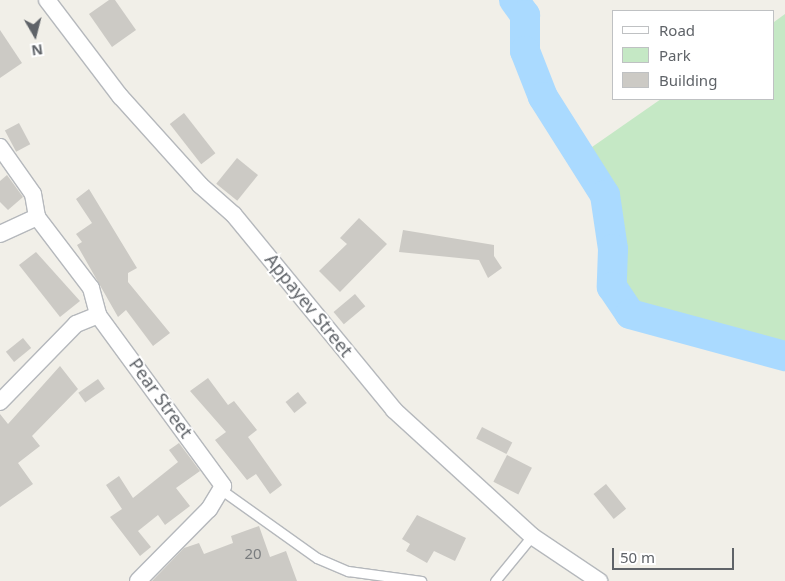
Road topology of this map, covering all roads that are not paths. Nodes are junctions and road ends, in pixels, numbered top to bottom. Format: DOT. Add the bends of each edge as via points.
graph roads {
  1 [pos="47,0"];
  2 [pos="0,147"];
  3 [pos="37,217"];
  4 [pos="0,234"];
  5 [pos="98,315"];
  6 [pos="0,402"];
  7 [pos="223,491"];
  8 [pos="532,536"];
  9 [pos="138,581"];
  10 [pos="421,581"];
  11 [pos="495,581"];
  12 [pos="599,581"];
  1 -- 8 [label="street, Appayev Street" via="120,96 200,185 234,215 394,410"];
  2 -- 3 [label="street" via="33,194"];
  3 -- 4 [label="street"];
  3 -- 5 [label="street" via="91,288"];
  5 -- 6 [label="street" via="76,324"];
  5 -- 7 [label="street, Pear Street" via="207,460"];
  7 -- 9 [label="street"];
  7 -- 10 [label="lane" via="323,561 365,574"];
  8 -- 11 [label="lane"];
  8 -- 12 [label="street, Appayev Street"];
}
